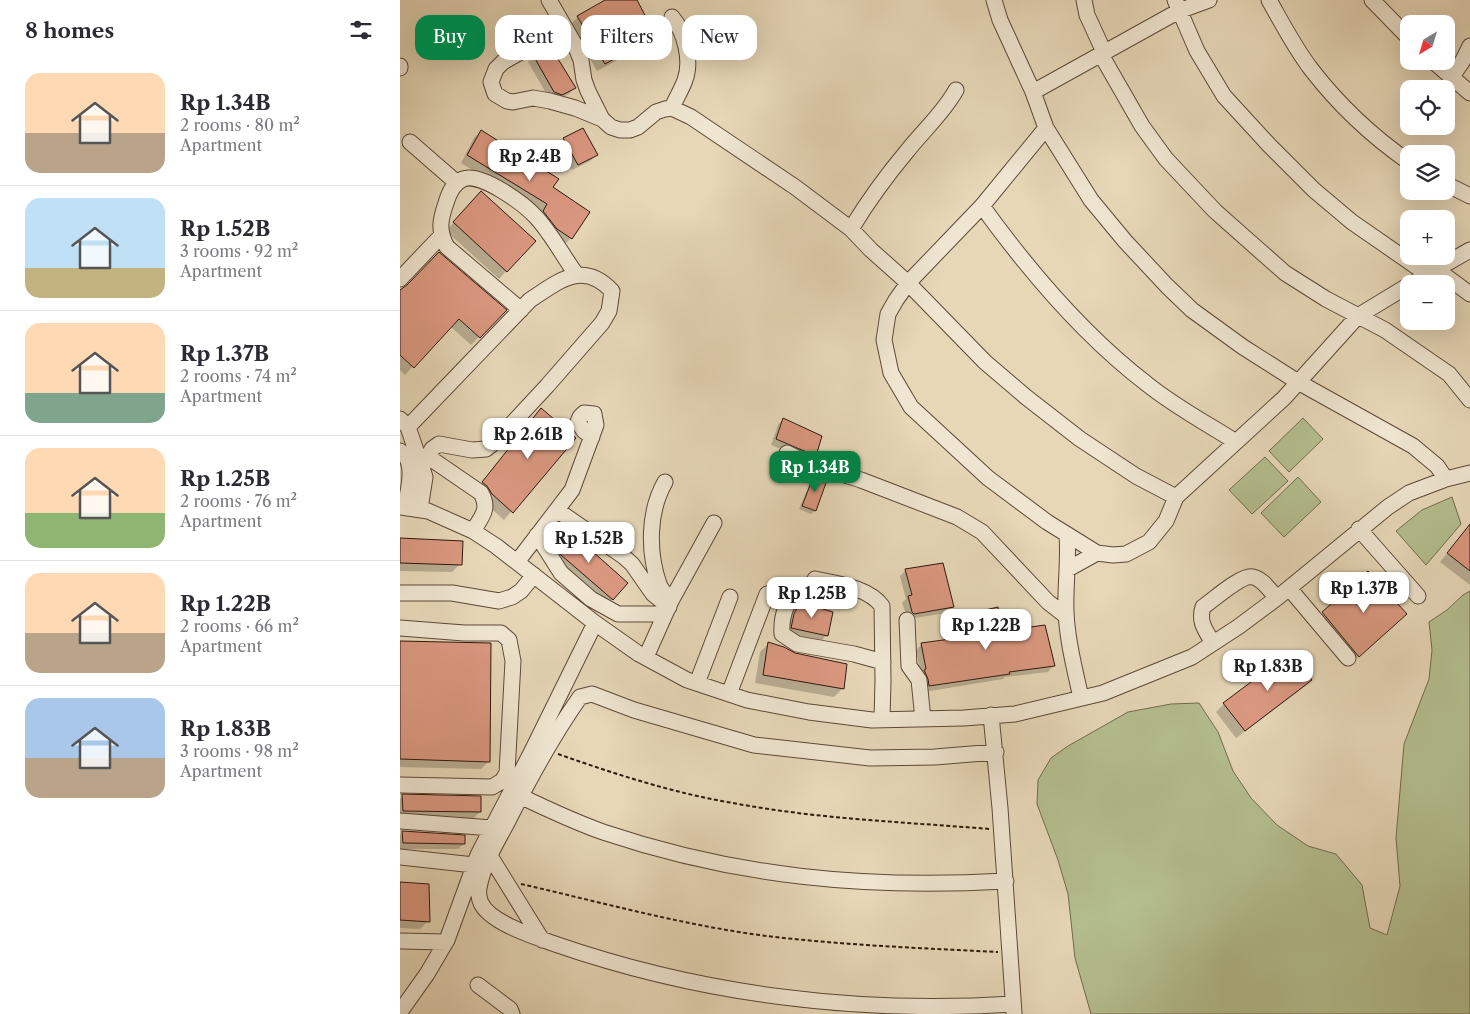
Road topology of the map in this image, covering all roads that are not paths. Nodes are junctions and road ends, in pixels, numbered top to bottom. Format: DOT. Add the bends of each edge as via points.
graph roads {
  1 [pos="549,0"];
  2 [pos="994,0"];
  3 [pos="1084,0"];
  4 [pos="1209,0"];
  5 [pos="1269,0"];
  6 [pos="1372,0"];
  7 [pos="1177,6"];
  8 [pos="557,15"];
  9 [pos="672,17"];
  10 [pos="1400,29"];
  11 [pos="571,38"];
  12 [pos="1470,46"];
  13 [pos="1104,52"];
  14 [pos="506,60"];
  15 [pos="1443,70"];
  16 [pos="1451,78"];
  17 [pos="956,90"];
  18 [pos="1032,92"];
  19 [pos="1470,93"];
  20 [pos="672,108"];
  21 [pos="602,119"];
  22 [pos="1046,128"];
  23 [pos="410,142"];
  24 [pos="1400,156"];
  25 [pos="457,183"];
  26 [pos="1455,188"];
  27 [pos="1470,196"];
  28 [pos="982,206"];
  29 [pos="851,229"];
  30 [pos="441,236"];
  31 [pos="1470,250"];
  32 [pos="1432,272"];
  33 [pos="576,274"];
  34 [pos="1427,275"];
  35 [pos="400,279"];
  36 [pos="908,282"];
  37 [pos="1400,291"];
  38 [pos="1470,294"];
  39 [pos="521,310"];
  40 [pos="1358,316"];
  41 [pos="1298,382"];
  42 [pos="1470,400"];
  43 [pos="404,423"];
  44 [pos="592,437"];
  45 [pos="1236,442"];
  46 [pos="400,451"];
  47 [pos="787,453"];
  48 [pos="425,462"];
  49 [pos="1470,474"];
  50 [pos="1446,479"];
  51 [pos="665,482"];
  52 [pos="1176,497"];
  53 [pos="408,508"];
  54 [pos="557,510"];
  55 [pos="714,523"];
  56 [pos="1359,529"];
  57 [pos="473,531"];
  58 [pos="537,535"];
  59 [pos="1067,535"];
  60 [pos="1097,553"];
  61 [pos="516,562"];
  62 [pos="1068,569"];
  63 [pos="534,575"];
  64 [pos="816,579"];
  65 [pos="1289,588"];
  66 [pos="798,591"];
  67 [pos="400,593"];
  68 [pos="767,594"];
  69 [pos="1418,596"];
  70 [pos="730,597"];
  71 [pos="1277,598"];
  72 [pos="668,607"];
  73 [pos="1066,616"];
  74 [pos="907,620"];
  75 [pos="595,623"];
  76 [pos="400,628"];
  77 [pos="1213,643"];
  78 [pos="646,657"];
  79 [pos="1348,658"];
  80 [pos="883,662"];
  81 [pos="697,683"];
  82 [pos="729,694"];
  83 [pos="1081,698"];
  84 [pos="991,715"];
  85 [pos="923,719"];
  86 [pos="882,720"];
  87 [pos="996,752"];
  88 [pos="400,785"];
  89 [pos="520,796"];
  90 [pos="400,821"];
  91 [pos="492,828"];
  92 [pos="490,856"];
  93 [pos="400,857"];
  94 [pos="474,865"];
  95 [pos="1006,881"];
  96 [pos="542,940"];
  97 [pos="400,941"];
  98 [pos="446,942"];
  99 [pos="478,985"];
  100 [pos="800,1008"];
  101 [pos="1013,1009"];
  102 [pos="400,1012"];
  103 [pos="512,1014"];
  1 -- 8 [label="street"];
  2 -- 18 [label="street"];
  3 -- 13 [label="street" via="1087,15"];
  4 -- 7 [label="street"];
  5 -- 24 [label="street" via="1317,76 1346,108"];
  6 -- 10 [label="street"];
  7 -- 13 [label="street"];
  7 -- 32 [label="street" via="1197,51 1224,96 1268,145 1352,222"];
  9 -- 20 [label="street" via="686,46 688,68"];
  11 -- 21 [label="street" via="588,91"];
  12 -- 16 [label="street"];
  13 -- 18 [label="street"];
  13 -- 40 [label="street" via="1103,58 1142,126 1196,192 1285,273"];
  14 -- 21 [label="street" via="493,76 491,82 495,94 513,102 541,98"];
  15 -- 16 [label="street"];
  16 -- 19 [label="street"];
  17 -- 29 [label="street" via="866,204"];
  18 -- 22 [label="street"];
  20 -- 21 [label="street" via="656,112 630,130 610,127"];
  20 -- 29 [label="street" via="691,117 795,187"];
  22 -- 28 [label="street"];
  22 -- 41 [label="street" via="1091,200 1167,286 1192,310"];
  23 -- 25 [label="street"];
  25 -- 30 [label="street" via="446,201"];
  25 -- 33 [label="street" via="472,178 495,186 519,202 536,218"];
  26 -- 27 [label="street"];
  28 -- 36 [label="street"];
  28 -- 45 [label="street" via="1022,258 1092,338 1148,385"];
  29 -- 36 [label="street"];
  30 -- 35 [label="street"];
  30 -- 39 [label="street" via="447,246"];
  31 -- 32 [label="street"];
  32 -- 34 [label="street"];
  32 -- 38 [label="street"];
  33 -- 39 [label="street" via="552,285"];
  33 -- 48 [label="street" via="603,282 612,292 609,311 602,323 486,449 439,444"];
  36 -- 52 [label="street" via="985,362 1026,397 1080,440"];
  36 -- 59 [label="street" via="888,314 884,340 891,372 911,407 988,478"];
  37 -- 40 [label="street"];
  39 -- 43 [label="street"];
  40 -- 41 [label="street"];
  40 -- 42 [label="street" via="1385,330 1450,374"];
  41 -- 45 [label="street"];
  41 -- 50 [label="street" via="1413,446 1437,466"];
  43 -- 48 [label="street"];
  44 -- 54 [label="street" via="572,490"];
  45 -- 52 [label="street"];
  46 -- 53 [label="street" via="409,463"];
  47 -- 73 [label="street" via="809,464 957,517 982,532 1048,602"];
  48 -- 53 [label="street" via="425,477"];
  48 -- 57 [label="street" via="481,493 486,502 484,513"];
  49 -- 50 [label="street"];
  50 -- 56 [label="street" via="1409,493"];
  51 -- 72 [label="street" via="654,513 651,537 653,559"];
  52 -- 60 [label="street" via="1166,521 1149,542 1126,554"];
  53 -- 57 [label="street" via="461,524"];
  54 -- 58 [label="street"];
  54 -- 72 [label="street" via="623,556 653,594"];
  55 -- 72 [label="street"];
  56 -- 65 [label="street"];
  56 -- 69 [label="street"];
  57 -- 61 [label="street"];
  58 -- 61 [label="street"];
  58 -- 72 [label="street" via="561,573 591,599 618,614"];
  59 -- 60 [label="street"];
  59 -- 62 [label="street"];
  60 -- 62 [label="street"];
  61 -- 63 [label="street"];
  62 -- 73 [label="street"];
  63 -- 67 [label="street" via="517,594 499,601 452,593"];
  63 -- 75 [label="street"];
  64 -- 80 [label="street" via="863,592 882,606"];
  65 -- 71 [label="street"];
  65 -- 79 [label="street"];
  66 -- 80 [label="street" via="785,604 782,634 798,644"];
  68 -- 82 [label="street"];
  70 -- 81 [label="street"];
  71 -- 77 [label="street"];
  71 -- 77 [label="street" via="1260,580 1252,576 1243,578 1203,607 1200,615 1202,624"];
  72 -- 78 [label="street"];
  73 -- 83 [label="street"];
  74 -- 85 [label="street" via="909,666 918,680"];
  75 -- 78 [label="street"];
  75 -- 91 [label="street"];
  76 -- 88 [label="street" via="501,633 509,640 513,661 507,773 502,781 492,787"];
  77 -- 83 [label="street" via="1192,657 1158,672"];
  78 -- 81 [label="street"];
  80 -- 86 [label="street"];
  81 -- 82 [label="street"];
  82 -- 86 [label="street" via="808,712"];
  83 -- 84 [label="street" via="1015,714"];
  84 -- 85 [label="street"];
  84 -- 87 [label="street"];
  85 -- 86 [label="street"];
  87 -- 89 [label="street" via="870,758 754,746 592,694 580,696"];
  87 -- 95 [label="street"];
  89 -- 92 [label="street"];
  89 -- 95 [label="street" via="602,831 683,856 726,865 868,883"];
  90 -- 91 [label="street"];
  91 -- 94 [label="street"];
  92 -- 96 [label="street"];
  92 -- 96 [label="street" via="478,889 481,903 492,916"];
  93 -- 94 [label="street"];
  94 -- 98 [label="street"];
  95 -- 101 [label="street"];
  96 -- 100 [label="street" via="651,974"];
  97 -- 98 [label="street"];
  98 -- 102 [label="street" via="428,974"];
  99 -- 103 [label="street" via="510,1009"];
  100 -- 101 [label="street"];
}
